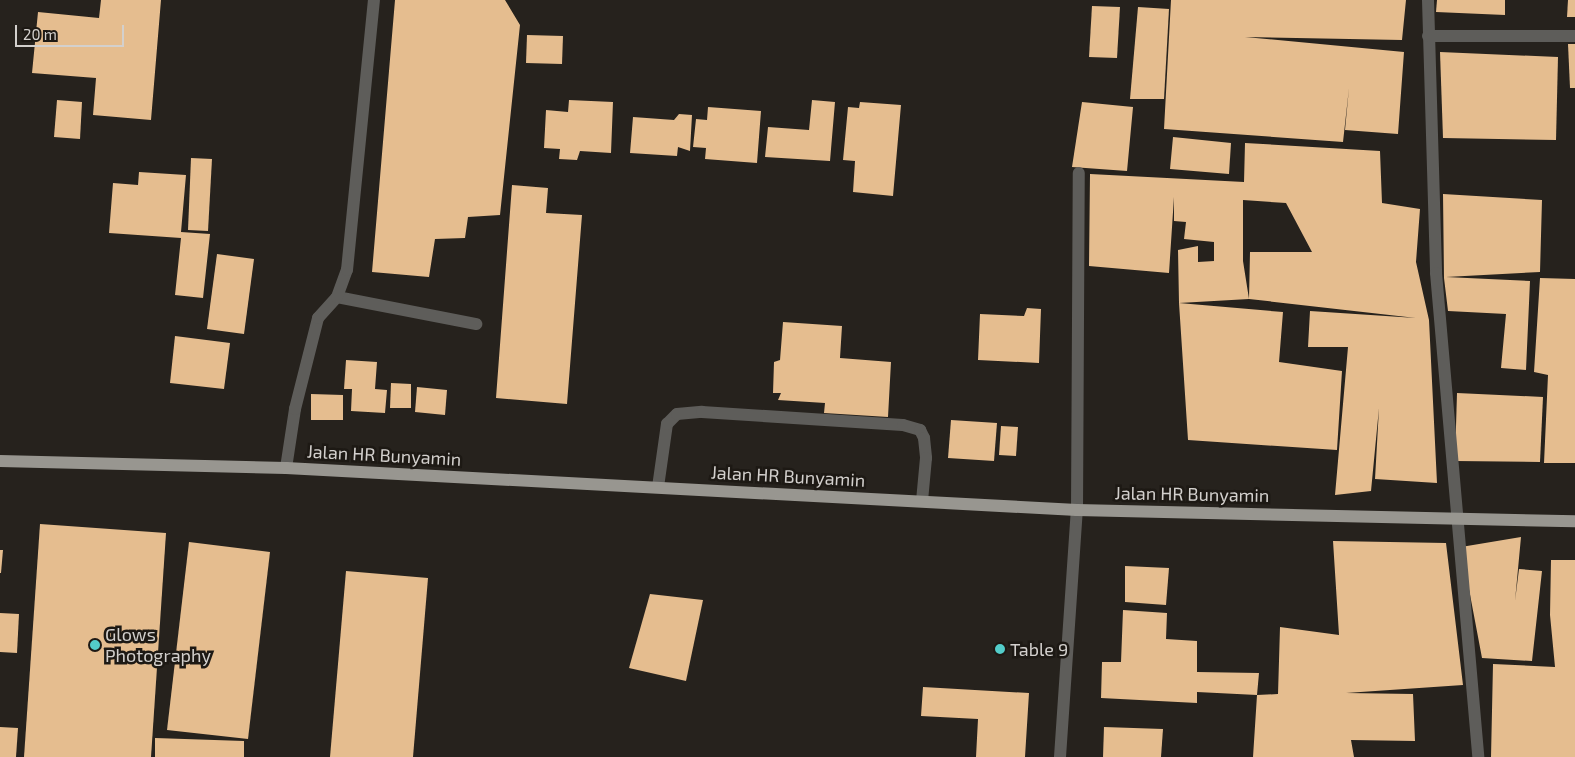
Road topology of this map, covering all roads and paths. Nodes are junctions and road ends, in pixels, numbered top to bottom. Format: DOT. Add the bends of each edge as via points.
graph roads {
  1 [pos="374,0"];
  2 [pos="1428,0"];
  3 [pos="1428,36"];
  4 [pos="1575,36"];
  5 [pos="1079,173"];
  6 [pos="336,296"];
  7 [pos="476,324"];
  8 [pos="0,461"];
  9 [pos="286,468"];
  10 [pos="658,487"];
  11 [pos="922,501"];
  12 [pos="1077,510"];
  13 [pos="1456,516"];
  14 [pos="1575,521"];
  15 [pos="1060,757"];
  16 [pos="1478,757"];
  1 -- 6 [label="street" via="347,270"];
  2 -- 3 [label="street"];
  3 -- 4 [label="street"];
  3 -- 13 [label="street" via="1436,273"];
  5 -- 12 [label="street"];
  6 -- 7 [label="street"];
  6 -- 9 [label="street" via="318,318 295,409"];
  8 -- 9 [label="main road, Jalan HR Bunyamin"];
  9 -- 10 [label="main road, Jalan HR Bunyamin"];
  10 -- 11 [label="main road, Jalan HR Bunyamin"];
  10 -- 11 [label="street" via="667,424 677,414 702,412 903,425 920,430 926,458"];
  11 -- 12 [label="main road, Jalan HR Bunyamin"];
  12 -- 13 [label="main road, Jalan HR Bunyamin"];
  12 -- 15 [label="street"];
  13 -- 14 [label="main road, Jalan HR Bunyamin"];
  13 -- 16 [label="street"];
}
